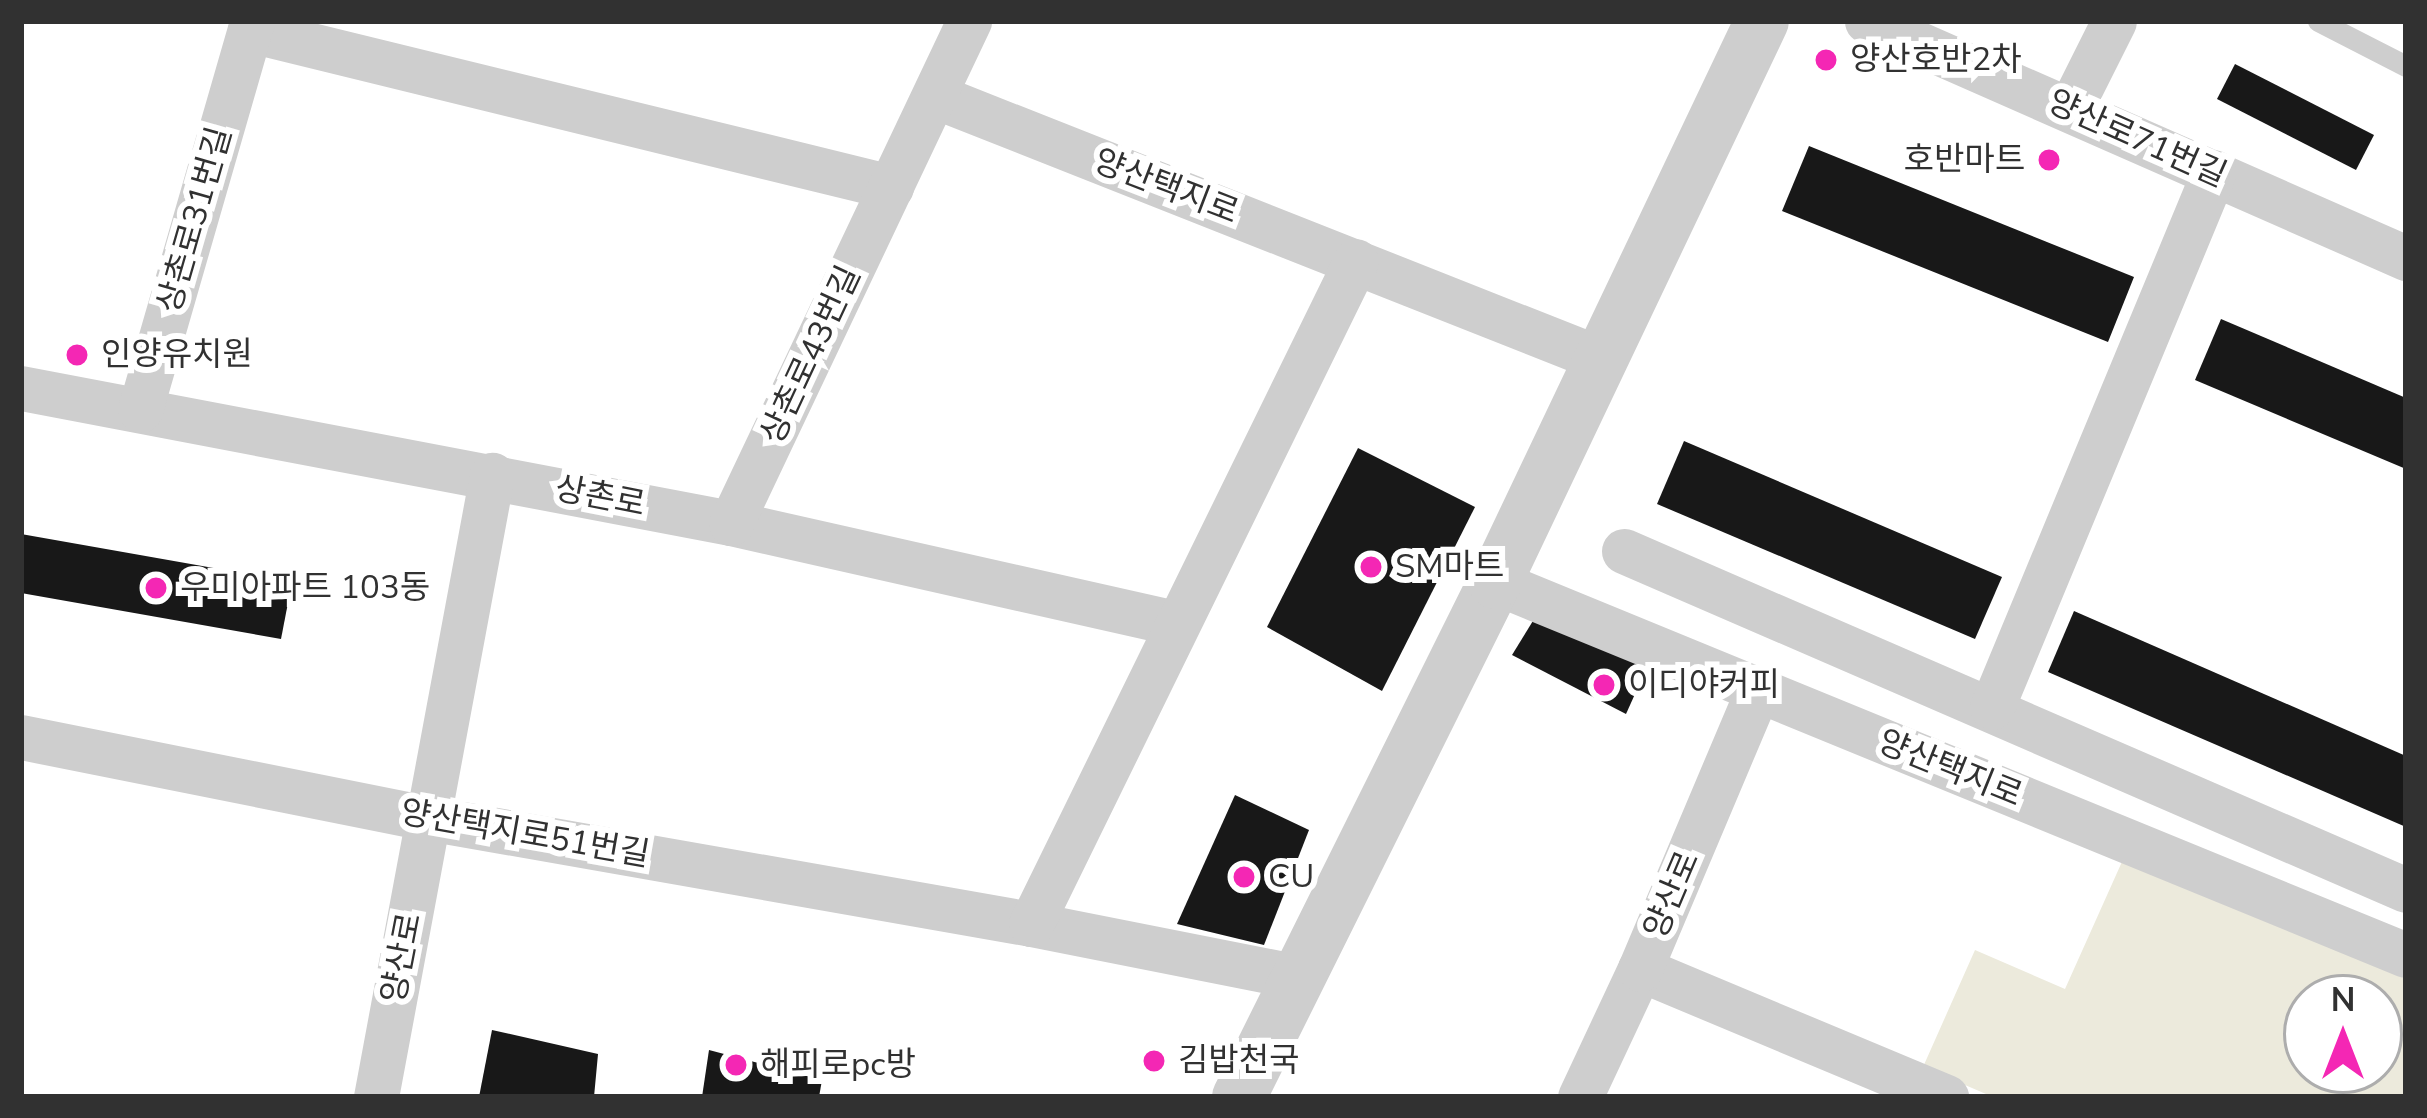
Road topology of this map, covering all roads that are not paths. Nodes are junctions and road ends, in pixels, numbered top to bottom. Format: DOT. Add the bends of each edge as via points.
graph roads {
  1 [pos="969,21"];
  2 [pos="1762,21"];
  3 [pos="1867,21"];
  4 [pos="2114,21"];
  5 [pos="2318,21"];
  6 [pos="251,25"];
  7 [pos="2406,66"];
  8 [pos="935,96"];
  9 [pos="2070,110"];
  10 [pos="2214,172"];
  11 [pos="891,187"];
  12 [pos="2406,258"];
  13 [pos="1356,261"];
  14 [pos="1598,358"];
  15 [pos="21,388"];
  16 [pos="140,410"];
  17 [pos="492,475"];
  18 [pos="731,523"];
  19 [pos="1624,551"];
  20 [pos="1495,582"];
  21 [pos="1175,623"];
  22 [pos="1758,690"];
  23 [pos="1992,707"];
  24 [pos="21,737"];
  25 [pos="428,818"];
  26 [pos="2406,890"];
  27 [pos="1031,924"];
  28 [pos="2406,955"];
  29 [pos="1640,969"];
  30 [pos="1299,977"];
  31 [pos="376,1097"];
  32 [pos="1239,1097"];
  33 [pos="1580,1097"];
  34 [pos="1946,1097"];
  1 -- 8 [label="street, 상촌로43번길"];
  2 -- 14 [label="street"];
  3 -- 9 [label="street, 양산로71번길"];
  4 -- 9 [label="street"];
  5 -- 7 [label="lane"];
  6 -- 11 [label="street, 상촌로31번길"];
  6 -- 16 [label="street, 상촌로31번길"];
  8 -- 11 [label="street, 상촌로43번길"];
  8 -- 13 [label="street, 양산택지로"];
  9 -- 10 [label="street, 양산로71번길"];
  10 -- 12 [label="street, 양산로71번길"];
  10 -- 23 [label="street"];
  11 -- 18 [label="street, 상촌로43번길"];
  13 -- 14 [label="street, 양산택지로"];
  13 -- 21 [label="street"];
  14 -- 20 [label="street"];
  15 -- 16 [label="street, 상촌로"];
  16 -- 17 [label="street, 상촌로"];
  17 -- 18 [label="street, 상촌로"];
  17 -- 25 [label="street, 양산로"];
  18 -- 21 [label="street, 상촌로"];
  19 -- 23 [label="street"];
  20 -- 22 [label="street, 양산택지로"];
  20 -- 30 [label="street"];
  21 -- 27 [label="street"];
  22 -- 28 [label="street, 양산택지로"];
  22 -- 29 [label="street, 양산로"];
  23 -- 26 [label="street"];
  24 -- 25 [label="street, 양산택지로51번길"];
  25 -- 27 [label="street, 양산택지로51번길"];
  25 -- 31 [label="street, 양산로"];
  27 -- 30 [label="street, 양산택지로51번길"];
  29 -- 33 [label="street, 양산로"];
  29 -- 34 [label="street"];
  30 -- 32 [label="street"];
}
